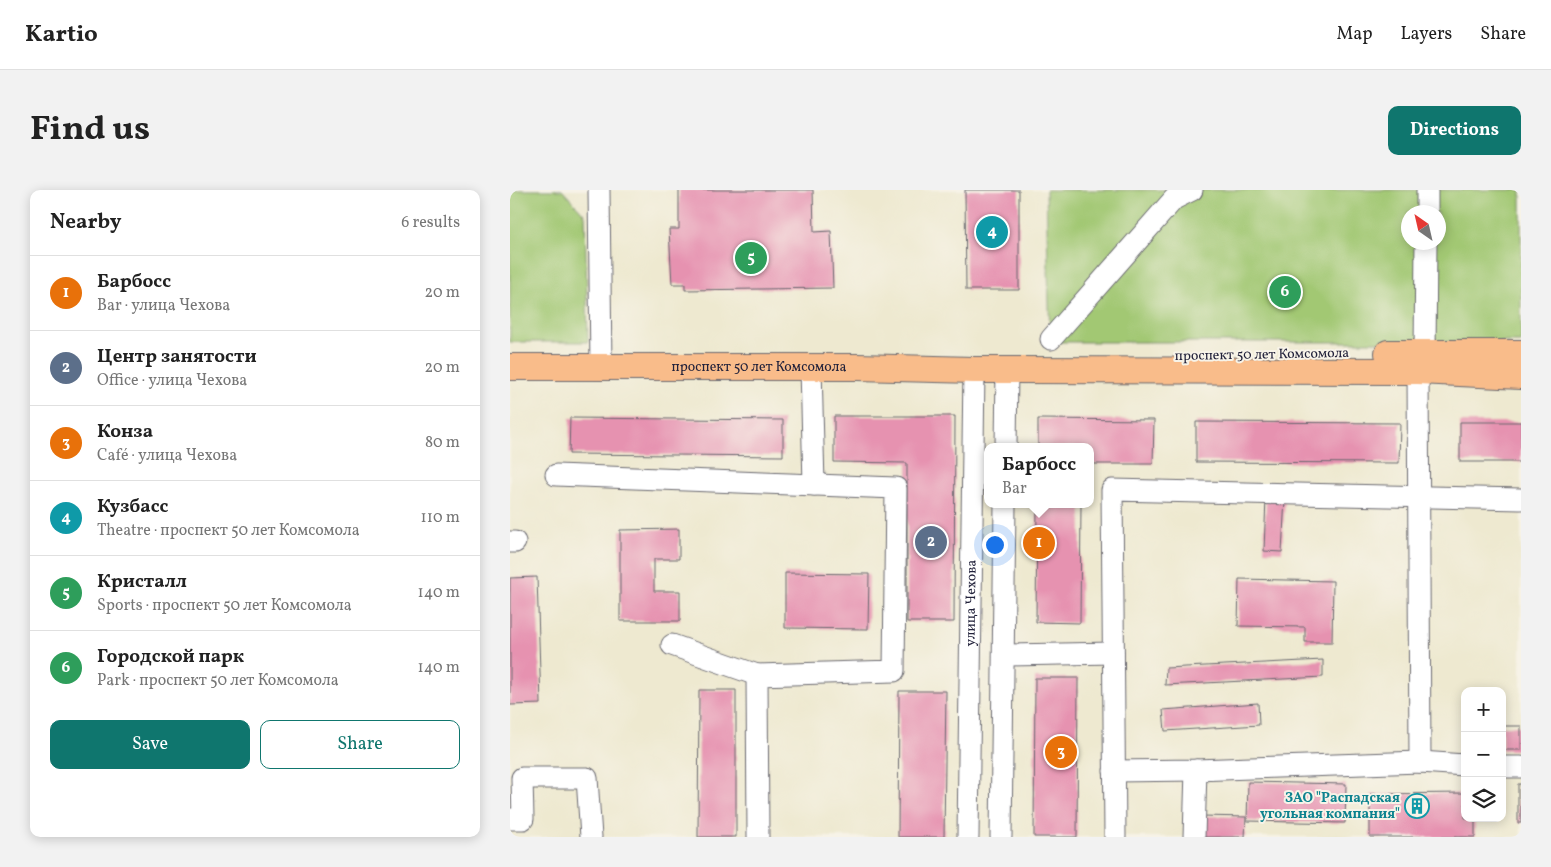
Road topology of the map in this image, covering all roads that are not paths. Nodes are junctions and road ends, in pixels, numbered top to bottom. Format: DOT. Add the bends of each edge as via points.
graph roads {
  1 [pos="600,190"];
  2 [pos="1192,190"];
  3 [pos="1427,190"];
  4 [pos="1427,205"];
  5 [pos="1426,250"];
  6 [pos="1051,339"];
  7 [pos="1521,353"];
  8 [pos="1422,362"];
  9 [pos="510,367"];
  10 [pos="601,367"];
  11 [pos="811,368"];
  12 [pos="974,370"];
  13 [pos="1007,370"];
  14 [pos="1521,376"];
  15 [pos="1006,443"];
  16 [pos="556,474"];
  17 [pos="814,485"];
  18 [pos="1419,498"];
  19 [pos="1521,499"];
  20 [pos="1005,508"];
  21 [pos="672,645"];
  22 [pos="1113,652"];
  23 [pos="1004,654"];
  24 [pos="757,675"];
  25 [pos="1420,762"];
  26 [pos="1461,765"];
  27 [pos="1506,767"];
  28 [pos="1521,767"];
  29 [pos="1196,770"];
  30 [pos="1114,771"];
  31 [pos="510,819"];
  32 [pos="591,837"];
  33 [pos="758,837"];
  34 [pos="968,837"];
  35 [pos="1001,837"];
  36 [pos="1115,837"];
  37 [pos="1194,837"];
  1 -- 10 [label="street"];
  2 -- 6 [label="street" via="1174,199"];
  3 -- 4 [label="street"];
  5 -- 8 [label="street"];
  7 -- 8 [label="main road, проспект 50 лет Комсомола"];
  8 -- 13 [label="main road, проспект 50 лет Комсомола"];
  8 -- 14 [label="main road, проспект 50 лет Комсомола"];
  8 -- 18 [label="street"];
  9 -- 10 [label="main road, проспект 50 лет Комсомола"];
  10 -- 11 [label="main road, проспект 50 лет Комсомола"];
  11 -- 12 [label="main road, проспект 50 лет Комсомола"];
  11 -- 17 [label="street"];
  12 -- 13 [label="main road, проспект 50 лет Комсомола"];
  12 -- 34 [label="street, улица Чехова"];
  13 -- 15 [label="street"];
  16 -- 17 [label="street"];
  17 -- 24 [label="street" via="896,488 894,671"];
  18 -- 19 [label="street"];
  18 -- 22 [label="street" via="1112,490"];
  18 -- 25 [label="street"];
  20 -- 23 [label="street"];
  21 -- 24 [label="street"];
  22 -- 23 [label="street"];
  22 -- 30 [label="street"];
  23 -- 35 [label="street"];
  24 -- 33 [label="street"];
  25 -- 26 [label="street"];
  25 -- 29 [label="street"];
  27 -- 28 [label="street"];
  29 -- 30 [label="street"];
  29 -- 37 [label="street"];
  30 -- 36 [label="street"];
  31 -- 32 [label="street" via="522,819 522,778 587,778"];
}
